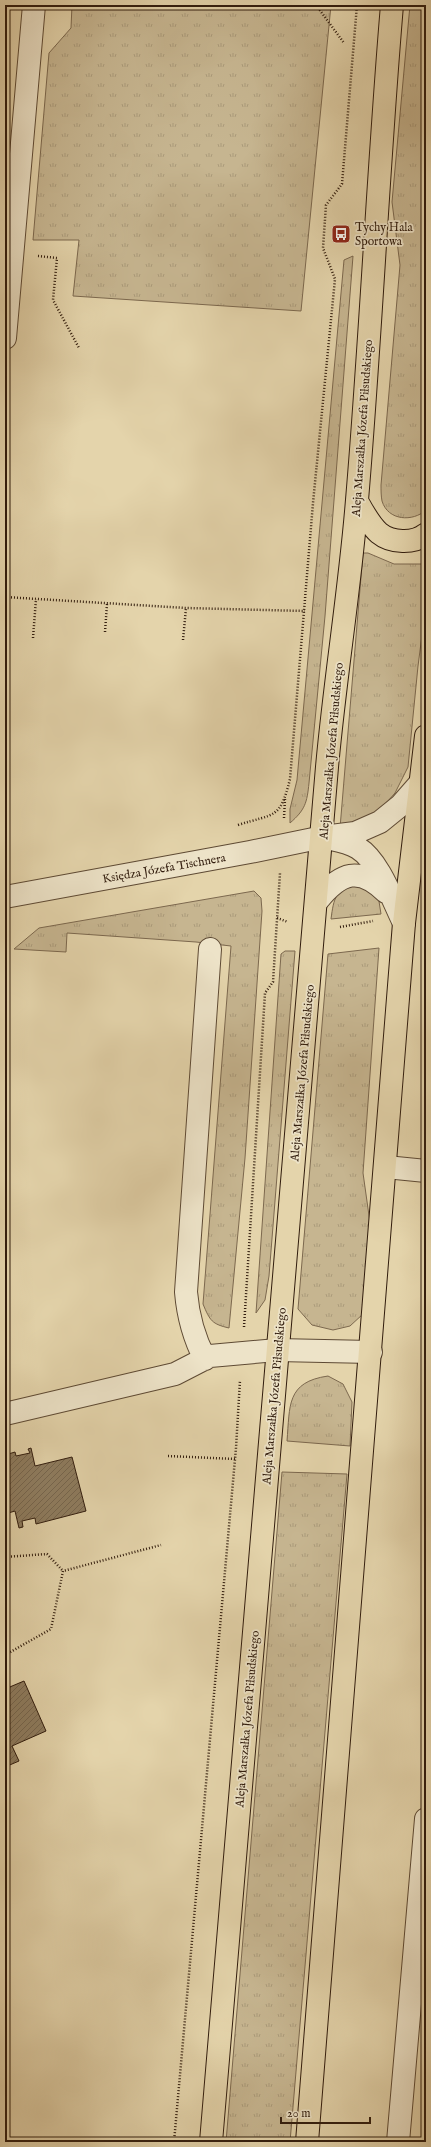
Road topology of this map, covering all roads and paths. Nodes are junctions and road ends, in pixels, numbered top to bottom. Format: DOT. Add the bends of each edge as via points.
graph roads {
  1 [pos="34,5"];
  2 [pos="316,5"];
  3 [pos="357,5"];
  4 [pos="392,5"];
  5 [pos="344,43"];
  6 [pos="12,254"];
  7 [pos="5,338"];
  8 [pos="79,348"];
  9 [pos="357,501"];
  10 [pos="426,534"];
  11 [pos="5,597"];
  12 [pos="36,599"];
  13 [pos="107,604"];
  14 [pos="186,608"];
  15 [pos="305,611"];
  16 [pos="105,632"];
  17 [pos="33,638"];
  18 [pos="183,640"];
  19 [pos="426,736"];
  20 [pos="422,781"];
  21 [pos="285,799"];
  22 [pos="231,827"];
  23 [pos="323,837"];
  24 [pos="282,846"];
  25 [pos="390,895"];
  26 [pos="5,897"];
  27 [pos="318,900"];
  28 [pos="277,918"];
  29 [pos="404,923"];
  30 [pos="315,925"];
  31 [pos="210,949"];
  32 [pos="386,1167"];
  33 [pos="426,1171"];
  34 [pos="278,1350"];
  35 [pos="371,1352"];
  36 [pos="242,1354"];
  37 [pos="205,1359"];
  38 [pos="5,1414"];
  39 [pos="168,1456"];
  40 [pos="235,1458"];
  41 [pos="161,1545"];
  42 [pos="5,1558"];
  43 [pos="63,1571"];
  44 [pos="5,1655"];
  45 [pos="426,1819"];
  46 [pos="424,1863"];
  47 [pos="420,1951"];
  48 [pos="417,2019"];
  49 [pos="174,2142"];
  50 [pos="211,2142"];
  51 [pos="307,2142"];
  52 [pos="398,2142"];
  1 -- 6 [label="street"];
  2 -- 5 [label="path"];
  3 -- 15 [label="path" via="342,184 326,205 323,248 335,279"];
  4 -- 9 [label="main road, Aleja Marszałka Józefa Piłsudskiego"];
  6 -- 7 [label="street"];
  6 -- 8 [label="path" via="57,258 53,300"];
  9 -- 10 [label="main road" via="379,533 394,540 409,541"];
  9 -- 23 [label="main road, Aleja Marszałka Józefa Piłsudskiego" via="328,765"];
  11 -- 12 [label="path"];
  12 -- 13 [label="path"];
  12 -- 17 [label="path"];
  13 -- 14 [label="path"];
  13 -- 16 [label="path"];
  14 -- 15 [label="path"];
  14 -- 18 [label="path"];
  15 -- 21 [label="path" via="290,779"];
  19 -- 20 [label="main road"];
  20 -- 23 [label="street, Księdza Józefa Tischnera" via="401,805 380,822 355,833"];
  20 -- 29 [label="main road"];
  21 -- 22 [label="path" via="279,811"];
  21 -- 24 [label="path"];
  23 -- 24 [label="street, Księdza Józefa Tischnera"];
  23 -- 25 [label="street" via="359,848 370,860"];
  23 -- 27 [label="main road, Aleja Marszałka Józefa Piłsudskiego"];
  24 -- 26 [label="street, Księdza Józefa Tischnera"];
  24 -- 28 [label="path"];
  25 -- 27 [label="street" via="374,880 361,875 339,880"];
  25 -- 29 [label="street"];
  27 -- 30 [label="main road, Aleja Marszałka Józefa Piłsudskiego"];
  28 -- 30 [label="path" via="291,923"];
  28 -- 36 [label="path" via="272,982 265,993"];
  29 -- 30 [label="path" via="377,920 340,927"];
  29 -- 32 [label="main road"];
  30 -- 34 [label="main road, Aleja Marszałka Józefa Piłsudskiego"];
  31 -- 37 [label="street" via="186,1292 191,1326"];
  32 -- 33 [label="street"];
  32 -- 35 [label="main road"];
  34 -- 35 [label="street"];
  34 -- 36 [label="street"];
  34 -- 50 [label="main road, Aleja Marszałka Józefa Piłsudskiego"];
  35 -- 51 [label="main road"];
  36 -- 37 [label="street" via="210,1356"];
  36 -- 40 [label="path"];
  37 -- 38 [label="street" via="175,1374"];
  39 -- 40 [label="path"];
  40 -- 49 [label="path"];
  41 -- 43 [label="path"];
  42 -- 43 [label="path" via="47,1554"];
  43 -- 44 [label="path" via="51,1629"];
  45 -- 46 [label="street"];
  46 -- 47 [label="street"];
  47 -- 48 [label="street"];
  48 -- 52 [label="street"];
}
